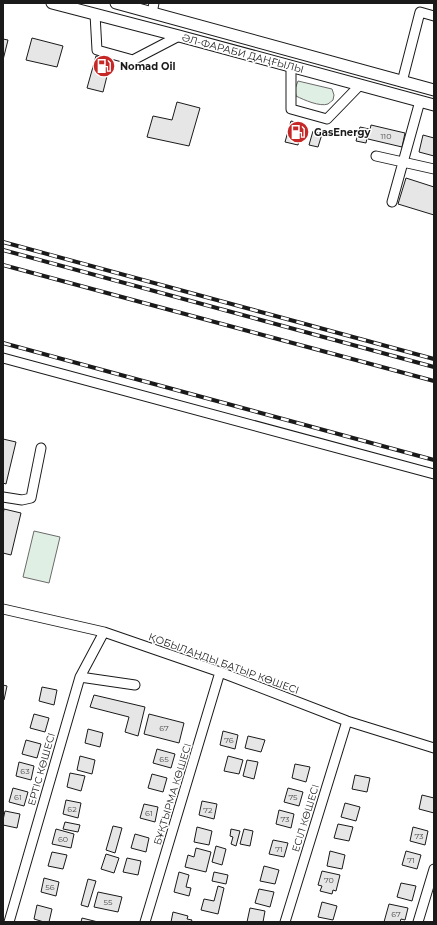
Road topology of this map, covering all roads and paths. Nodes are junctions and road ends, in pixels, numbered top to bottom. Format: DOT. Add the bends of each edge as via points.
graph roads {
  1 [pos="52,3"];
  2 [pos="116,3"];
  3 [pos="423,3"];
  4 [pos="153,8"];
  5 [pos="420,12"];
  6 [pos="95,14"];
  7 [pos="434,16"];
  8 [pos="179,36"];
  9 [pos="291,66"];
  10 [pos="402,82"];
  11 [pos="360,85"];
  12 [pos="434,90"];
  13 [pos="420,101"];
  14 [pos="434,105"];
  15 [pos="376,156"];
  16 [pos="403,162"];
  17 [pos="434,169"];
  18 [pos="392,202"];
  19 [pos="3,358"];
  20 [pos="41,448"];
  21 [pos="434,474"];
  22 [pos="3,496"];
  23 [pos="3,609"];
  24 [pos="104,632"];
  25 [pos="220,672"];
  26 [pos="80,677"];
  27 [pos="135,685"];
  28 [pos="347,721"];
  29 [pos="434,748"];
  30 [pos="434,869"];
  31 [pos="8,921"];
  32 [pos="145,922"];
  33 [pos="285,922"];
  34 [pos="418,922"];
  1 -- 6 [label="main road, ӘЛ-ФАРАБИ ДАҢҒЫЛЫ"];
  2 -- 4 [label="main road, ӘЛ-ФАРАБИ ДАҢҒЫЛЫ"];
  3 -- 5 [label="street"];
  4 -- 10 [label="main road, ӘЛ-ФАРАБИ ДАҢҒЫЛЫ"];
  5 -- 7 [label="street"];
  5 -- 10 [label="street"];
  6 -- 8 [label="main road, ӘЛ-ФАРАБИ ДАҢҒЫЛЫ"];
  6 -- 8 [label="street" via="97,50 133,60"];
  8 -- 9 [label="main road, ӘЛ-ФАРАБИ ДАҢҒЫЛЫ"];
  9 -- 11 [label="main road, ӘЛ-ФАРАБИ ДАҢҒЫЛЫ"];
  9 -- 11 [label="street" via="291,109 327,119"];
  10 -- 12 [label="main road, ӘЛ-ФАРАБИ ДАҢҒЫЛЫ"];
  11 -- 13 [label="main road, ӘЛ-ФАРАБИ ДАҢҒЫЛЫ"];
  13 -- 14 [label="main road, ӘЛ-ФАРАБИ ДАҢҒЫЛЫ"];
  13 -- 16 [label="street"];
  15 -- 16 [label="street"];
  16 -- 17 [label="street"];
  16 -- 18 [label="street"];
  19 -- 21 [label="street"];
  20 -- 22 [label="street" via="31,498 22,500"];
  23 -- 24 [label="street, ҚОБЫЛАНДЫ БАТЫР КӨШЕСІ"];
  24 -- 25 [label="street, ҚОБЫЛАНДЫ БАТЫР КӨШЕСІ"];
  24 -- 26 [label="street, ЕРТІС КӨШЕСІ"];
  25 -- 28 [label="street, ҚОБЫЛАНДЫ БАТЫР КӨШЕСІ"];
  25 -- 32 [label="street, БҰҚТЫРМА КӨШЕСІ"];
  26 -- 27 [label="street"];
  26 -- 31 [label="street, ЕРТІС КӨШЕСІ"];
  28 -- 29 [label="street, ҚОБЫЛАНДЫ БАТЫР КӨШЕСІ"];
  28 -- 33 [label="street, ЕСІЛ КӨШЕСІ"];
  30 -- 34 [label="street"];
}
